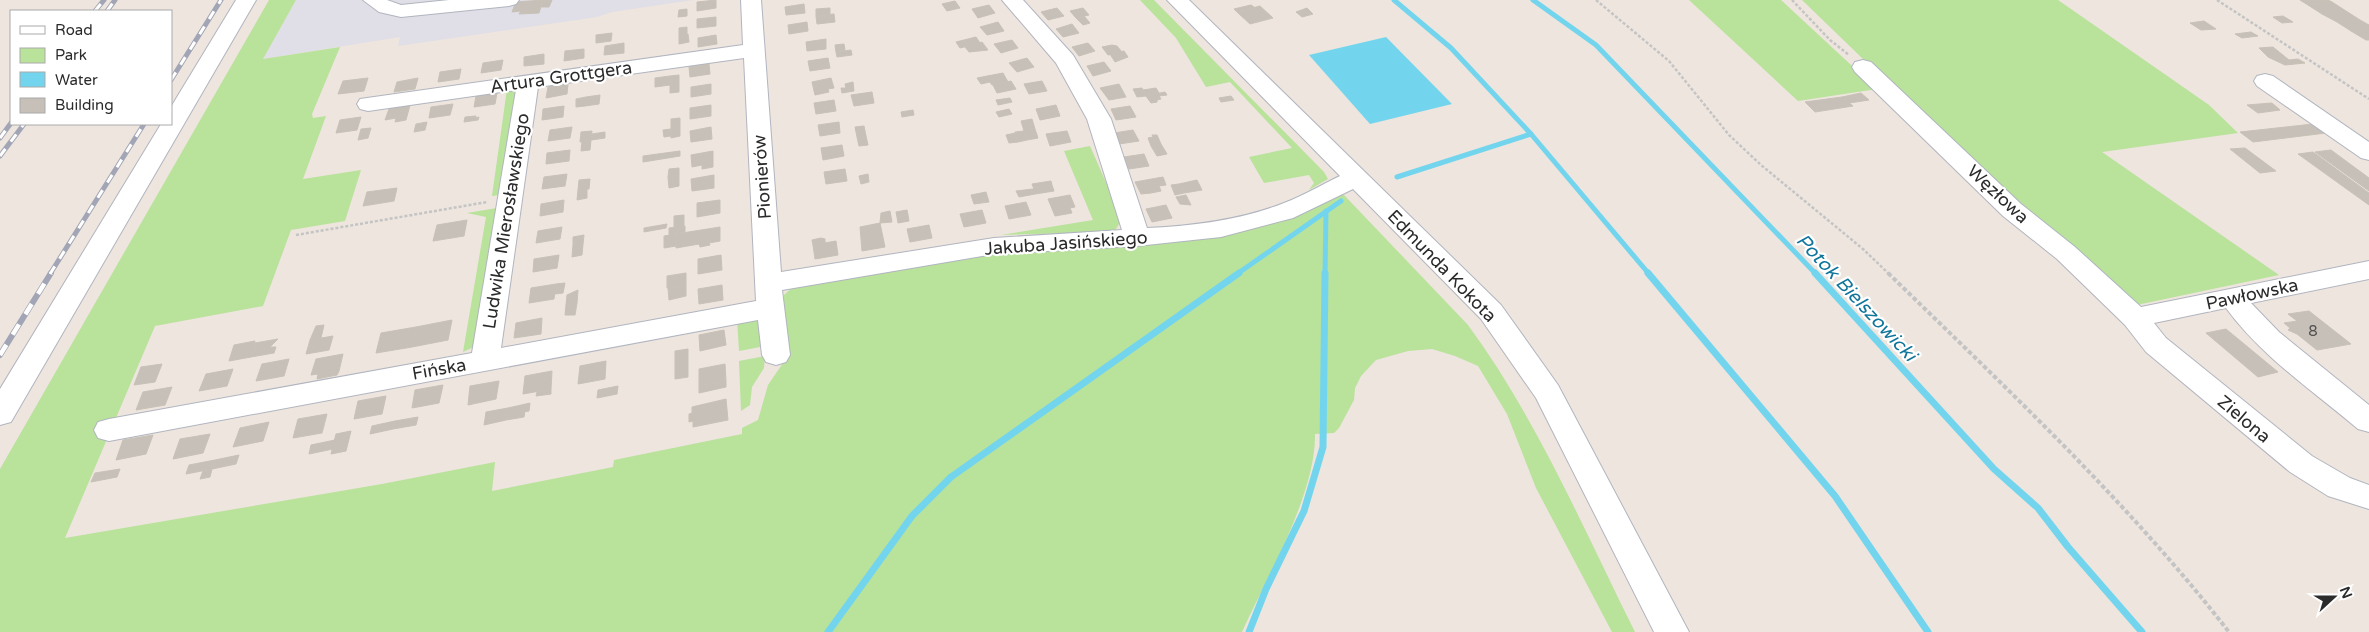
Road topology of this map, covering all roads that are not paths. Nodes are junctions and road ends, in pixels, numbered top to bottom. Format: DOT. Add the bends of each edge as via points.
graph roads {
  1 [pos="246,0"];
  2 [pos="373,0"];
  3 [pos="509,0"];
  4 [pos="751,0"];
  5 [pos="1012,0"];
  6 [pos="1177,0"];
  7 [pos="753,50"];
  8 [pos="1863,67"];
  9 [pos="2265,81"];
  10 [pos="528,82"];
  11 [pos="368,104"];
  12 [pos="172,125"];
  13 [pos="172,125"];
  14 [pos="2369,153"];
  15 [pos="1355,178"];
  16 [pos="1137,238"];
  17 [pos="2369,270"];
  18 [pos="770,296"];
  19 [pos="2233,298"];
  20 [pos="2135,318"];
  21 [pos="776,355"];
  22 [pos="485,361"];
  23 [pos="2364,412"];
  24 [pos="0,414"];
  25 [pos="109,430"];
  26 [pos="2369,497"];
  27 [pos="1672,632"];
  1 -- 12 [label="street"];
  2 -- 3 [label="street" via="386,8 401,11"];
  4 -- 7 [label="street, Pionierów"];
  5 -- 16 [label="street" via="1066,60 1099,119"];
  6 -- 15 [label="street, Edmunda Kokota"];
  7 -- 10 [label="street, Artura Grottgera"];
  7 -- 18 [label="street, Pionierów"];
  8 -- 20 [label="street, Węzłowa" via="2012,210 2066,253"];
  9 -- 14 [label="street"];
  10 -- 11 [label="street, Artura Grottgera"];
  10 -- 22 [label="street, Ludwika Mierosławskiego"];
  13 -- 24 [label="street"];
  15 -- 16 [label="street, Jakuba Jasińskiego" via="1285,212 1229,227"];
  15 -- 27 [label="street, Edmunda Kokota" via="1491,312 1587,448"];
  16 -- 18 [label="street, Jakuba Jasińskiego" via="1008,245 955,252"];
  17 -- 19 [label="street, Pawłowska"];
  18 -- 21 [label="street, Pionierów"];
  18 -- 22 [label="street, Fińska"];
  19 -- 20 [label="street, Pawłowska"];
  19 -- 23 [label="street" via="2269,339"];
  20 -- 26 [label="street, Zielona" via="2156,345 2280,449 2339,487"];
  22 -- 25 [label="street, Fińska"];
}
